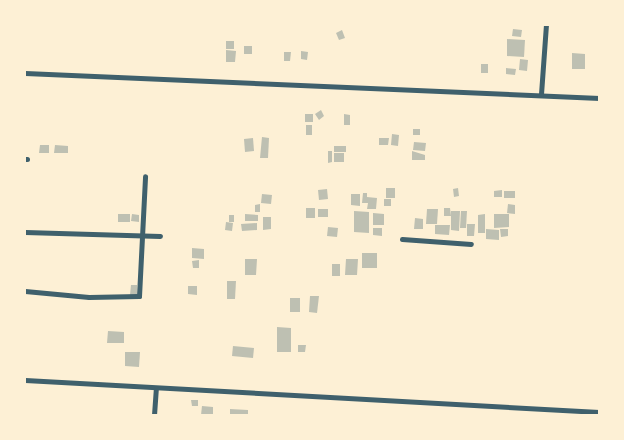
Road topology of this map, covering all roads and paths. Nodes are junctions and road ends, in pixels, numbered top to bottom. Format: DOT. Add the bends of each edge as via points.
graph roads {
  1 [pos="546,25"];
  2 [pos="25,73"];
  3 [pos="541,94"];
  4 [pos="599,98"];
  5 [pos="145,176"];
  6 [pos="25,232"];
  7 [pos="141,235"];
  8 [pos="160,236"];
  9 [pos="402,239"];
  10 [pos="471,244"];
  11 [pos="25,291"];
  12 [pos="25,380"];
  13 [pos="156,388"];
  14 [pos="516,407"];
  15 [pos="599,412"];
  16 [pos="154,415"];
  17 [pos="516,415"];
  1 -- 3 [label="street"];
  2 -- 3 [label="street"];
  3 -- 4 [label="street"];
  5 -- 7 [label="street"];
  6 -- 7 [label="street"];
  7 -- 8 [label="street"];
  7 -- 11 [label="street" via="140,293 135,298"];
  9 -- 10 [label="street"];
  12 -- 13 [label="street"];
  13 -- 14 [label="street"];
  13 -- 16 [label="street"];
  14 -- 15 [label="street"];
  14 -- 17 [label="street"];
}
